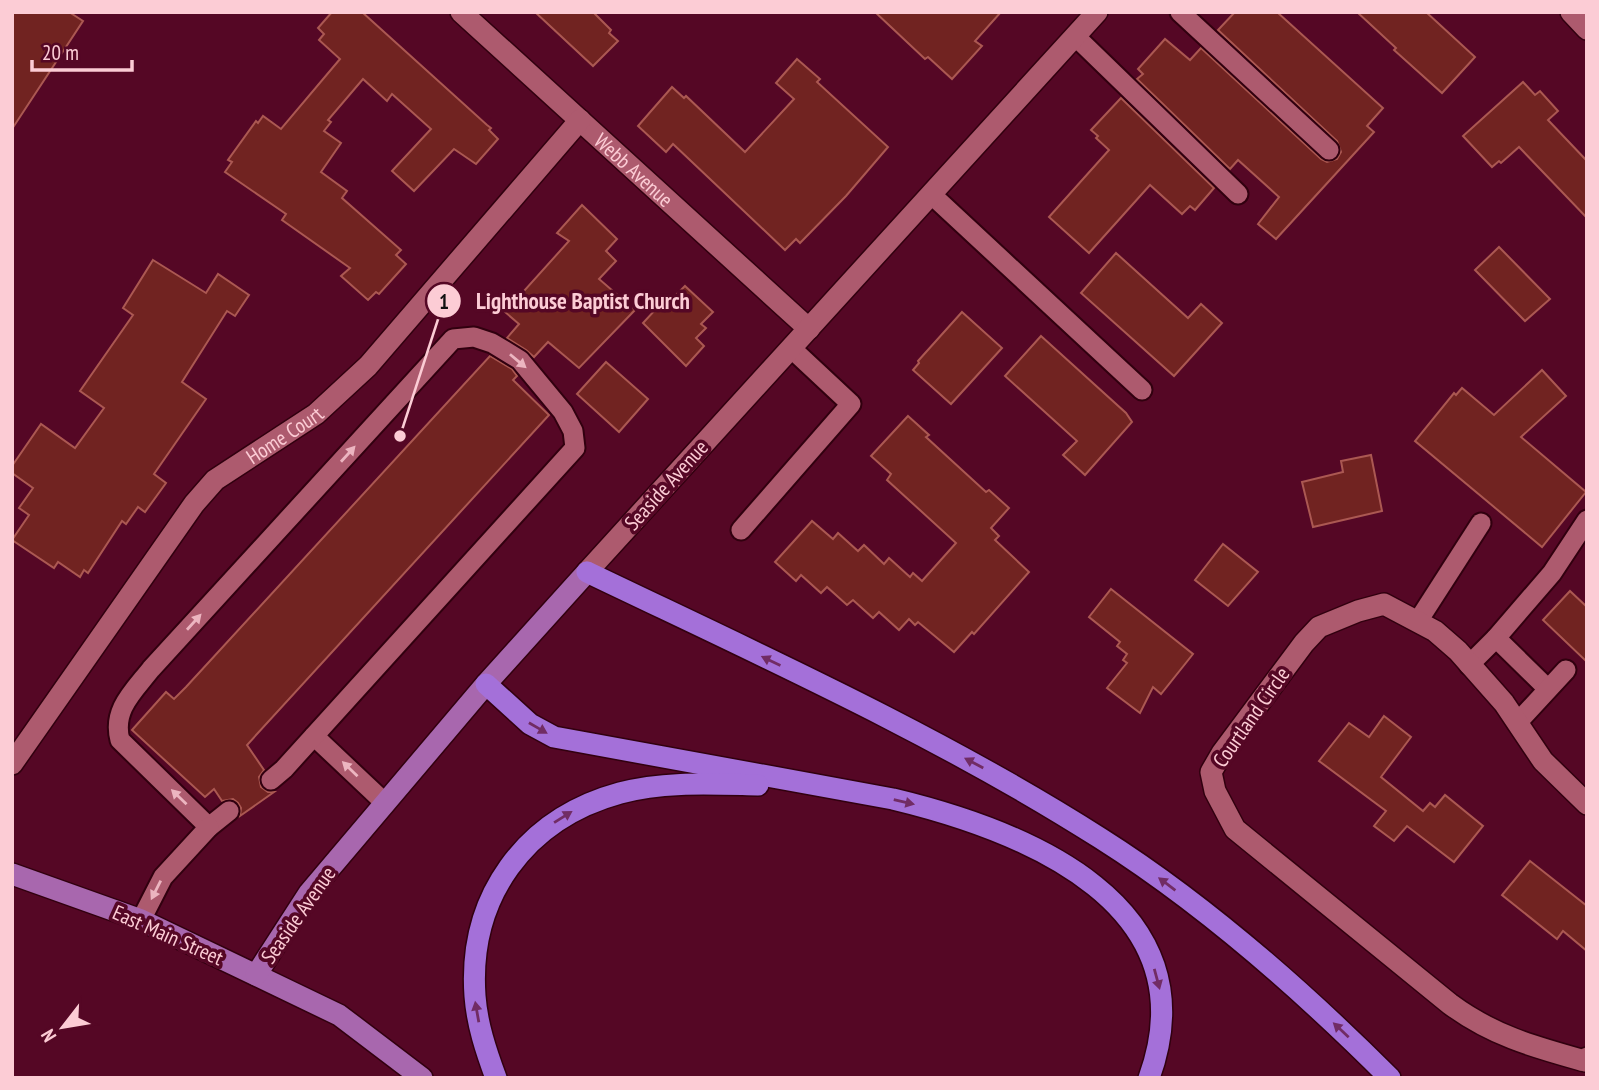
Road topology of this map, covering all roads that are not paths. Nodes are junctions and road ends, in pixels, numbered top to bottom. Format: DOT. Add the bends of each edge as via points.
graph roads {
  1 [pos="461,12"];
  2 [pos="1180,12"];
  3 [pos="1571,12"];
  4 [pos="1090,15"];
  5 [pos="1587,29"];
  6 [pos="1075,36"];
  7 [pos="580,120"];
  8 [pos="1329,150"];
  9 [pos="1238,194"];
  10 [pos="932,195"];
  11 [pos="809,329"];
  12 [pos="791,348"];
  13 [pos="1142,390"];
  14 [pos="1587,520"];
  15 [pos="1481,523"];
  16 [pos="741,530"];
  17 [pos="587,572"];
  18 [pos="1418,621"];
  19 [pos="1496,638"];
  20 [pos="1469,665"];
  21 [pos="1566,670"];
  22 [pos="486,684"];
  23 [pos="1548,690"];
  24 [pos="1517,723"];
  25 [pos="314,736"];
  26 [pos="12,764"];
  27 [pos="271,780"];
  28 [pos="837,789"];
  29 [pos="385,803"];
  30 [pos="1587,803"];
  31 [pos="229,811"];
  32 [pos="209,827"];
  33 [pos="12,874"];
  34 [pos="141,920"];
  35 [pos="256,975"];
  36 [pos="1586,1060"];
  37 [pos="422,1078"];
  38 [pos="496,1078"];
  39 [pos="1149,1078"];
  40 [pos="1390,1078"];
  1 -- 7 [label="street, Webb Avenue"];
  2 -- 8 [label="lane"];
  3 -- 5 [label="street"];
  4 -- 6 [label="street, Seaside Avenue"];
  6 -- 9 [label="lane"];
  6 -- 10 [label="street, Seaside Avenue"];
  7 -- 11 [label="street, Webb Avenue"];
  7 -- 26 [label="street, Home Court" via="368,366 316,414 215,480"];
  10 -- 11 [label="street, Seaside Avenue"];
  10 -- 13 [label="lane"];
  11 -- 12 [label="street, Seaside Avenue"];
  12 -- 16 [label="lane" via="851,404"];
  12 -- 17 [label="street, Seaside Avenue"];
  14 -- 19 [label="lane" via="1552,573"];
  15 -- 18 [label="lane"];
  17 -- 22 [label="main road, Seaside Avenue"];
  40 -- 17 [label="highway, one-way" via="1255,954 1102,839 900,725"];
  18 -- 20 [label="street, Courtland Circle" via="1435,631"];
  18 -- 36 [label="street, Courtland Circle" via="1384,604 1319,627 1222,753 1212,772 1215,791 1235,829 1475,1022 1511,1039"];
  19 -- 20 [label="lane"];
  19 -- 23 [label="lane"];
  20 -- 24 [label="street, Courtland Circle"];
  21 -- 23 [label="lane"];
  22 -- 28 [label="highway, one-way" via="530,724 554,737"];
  22 -- 29 [label="main road, Seaside Avenue"];
  23 -- 24 [label="lane"];
  24 -- 30 [label="street, Courtland Circle" via="1543,761"];
  25 -- 27 [label="lane"];
  29 -- 25 [label="lane, one-way"];
  32 -- 25 [label="lane, one-way" via="120,740 116,725 126,700 453,339 474,337 492,343 520,360 563,412 575,448"];
  38 -- 28 [label="highway, one-way" via="475,997 476,943 488,904 508,868 548,827 595,802 650,788 726,784"];
  28 -- 39 [label="highway, one-way" via="943,811 991,828 1076,870 1107,894 1131,919 1149,951 1160,986 1162,1025"];
  29 -- 35 [label="main road, Seaside Avenue" via="309,893"];
  31 -- 32 [label="lane"];
  32 -- 34 [label="lane, one-way" via="163,877"];
  33 -- 34 [label="main road, East Main Street"];
  34 -- 35 [label="main road, East Main Street"];
  35 -- 37 [label="main road, East Main Street" via="339,1015"];
}
